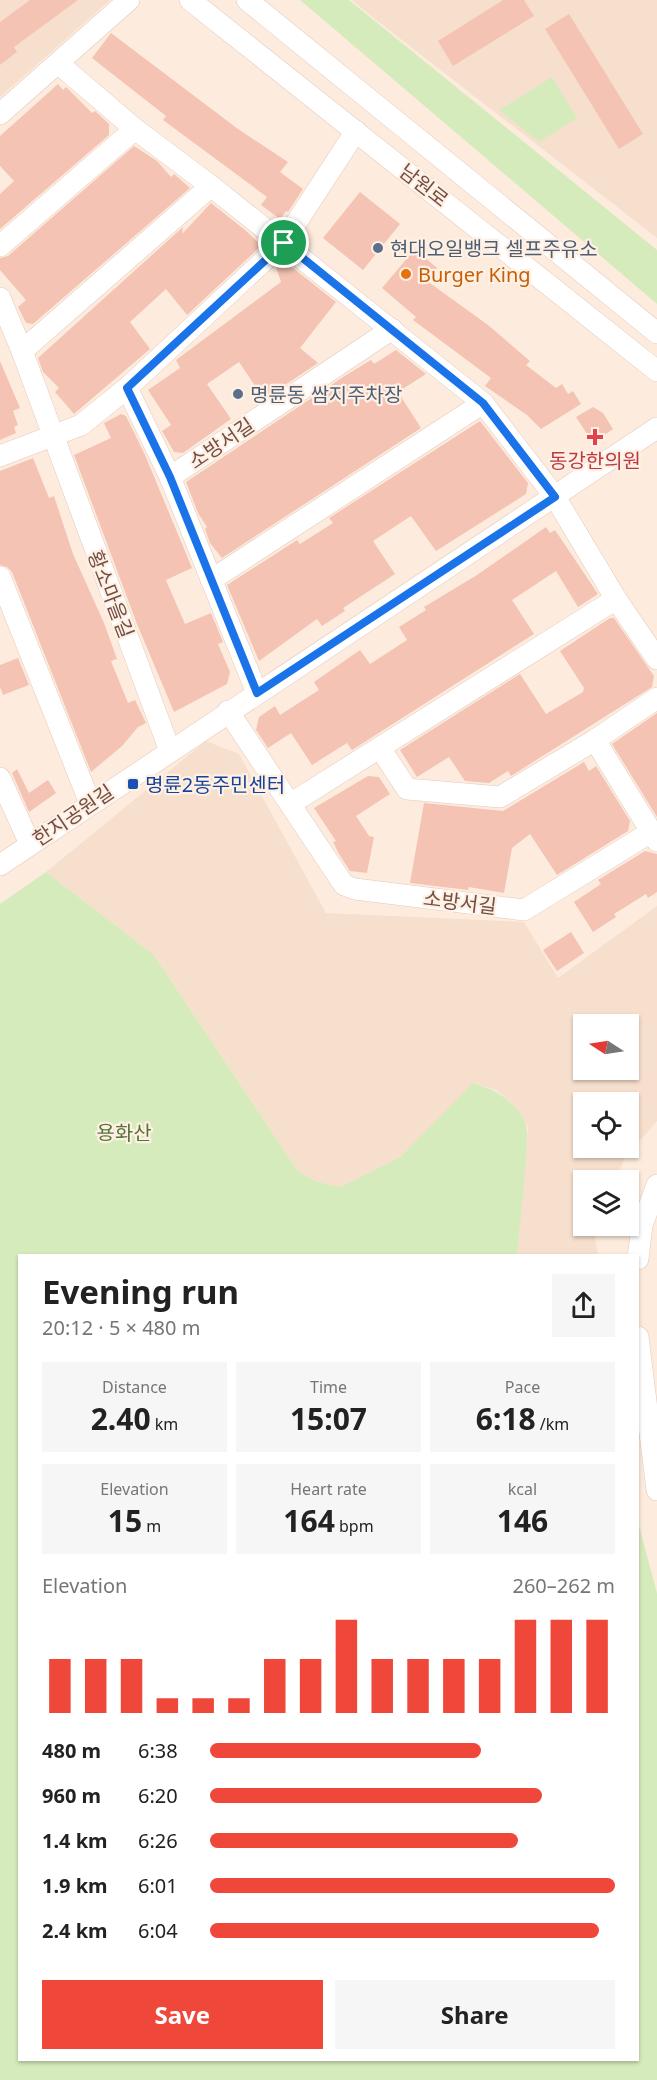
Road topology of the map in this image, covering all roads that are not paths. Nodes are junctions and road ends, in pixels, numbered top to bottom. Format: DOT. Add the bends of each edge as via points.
graph roads {
  1 [pos="129,0"];
  2 [pos="190,0"];
  3 [pos="247,0"];
  4 [pos="59,64"];
  5 [pos="0,114"];
  6 [pos="135,129"];
  7 [pos="356,131"];
  8 [pos="211,186"];
  9 [pos="284,243"];
  10 [pos="0,246"];
  11 [pos="0,298"];
  12 [pos="392,329"];
  13 [pos="657,333"];
  14 [pos="22,351"];
  15 [pos="657,371"];
  16 [pos="127,388"];
  17 [pos="483,403"];
  18 [pos="657,428"];
  19 [pos="52,437"];
  20 [pos="0,456"];
  21 [pos="170,477"];
  22 [pos="555,497"];
  23 [pos="0,577"];
  24 [pos="211,580"];
  25 [pos="616,599"];
  26 [pos="657,659"];
  27 [pos="257,693"];
  28 [pos="657,698"];
  29 [pos="228,711"];
  30 [pos="595,740"];
  31 [pos="380,748"];
  32 [pos="170,751"];
  33 [pos="0,778"];
  34 [pos="90,802"];
  35 [pos="290,804"];
  36 [pos="654,837"];
  37 [pos="30,844"];
  38 [pos="0,865"];
  39 [pos="657,1185"];
  40 [pos="638,1254"];
  41 [pos="639,1258"];
  42 [pos="657,1261"];
  43 [pos="639,1345"];
  44 [pos="657,1490"];
  1 -- 4 [label="street"];
  2 -- 7 [label="street, 남원로"];
  3 -- 13 [label="street, 남원로"];
  4 -- 5 [label="street"];
  4 -- 6 [label="street"];
  6 -- 8 [label="street"];
  6 -- 10 [label="street"];
  7 -- 9 [label="street"];
  7 -- 15 [label="street, 남원로"];
  8 -- 9 [label="street"];
  8 -- 14 [label="street"];
  9 -- 12 [label="street"];
  9 -- 16 [label="street"];
  11 -- 14 [label="street, 황소마을길"];
  12 -- 17 [label="street"];
  12 -- 21 [label="street, 소방서길"];
  14 -- 19 [label="street, 황소마을길"];
  16 -- 19 [label="street" via="81,425"];
  16 -- 21 [label="street"];
  17 -- 22 [label="street"];
  17 -- 24 [label="street"];
  18 -- 22 [label="street, 한지공원길"];
  19 -- 20 [label="street"];
  19 -- 32 [label="street, 황소마을길"];
  21 -- 24 [label="street"];
  22 -- 25 [label="street"];
  22 -- 27 [label="street, 한지공원길"];
  23 -- 34 [label="street"];
  24 -- 27 [label="street"];
  25 -- 26 [label="street"];
  25 -- 31 [label="street"];
  27 -- 29 [label="street, 한지공원길"];
  28 -- 30 [label="street"];
  29 -- 32 [label="street, 한지공원길"];
  29 -- 35 [label="street, 소방서길"];
  30 -- 31 [label="street" via="500,797 407,789"];
  30 -- 36 [label="street, 소방서길"];
  31 -- 35 [label="street"];
  32 -- 34 [label="street, 한지공원길"];
  33 -- 37 [label="street"];
  34 -- 37 [label="street, 한지공원길"];
  35 -- 36 [label="street, 소방서길" via="344,885 524,910"];
  37 -- 38 [label="street, 한지공원길"];
  39 -- 40 [label="street" via="642,1225"];
  41 -- 42 [label="street"];
  43 -- 44 [label="street"];
}
